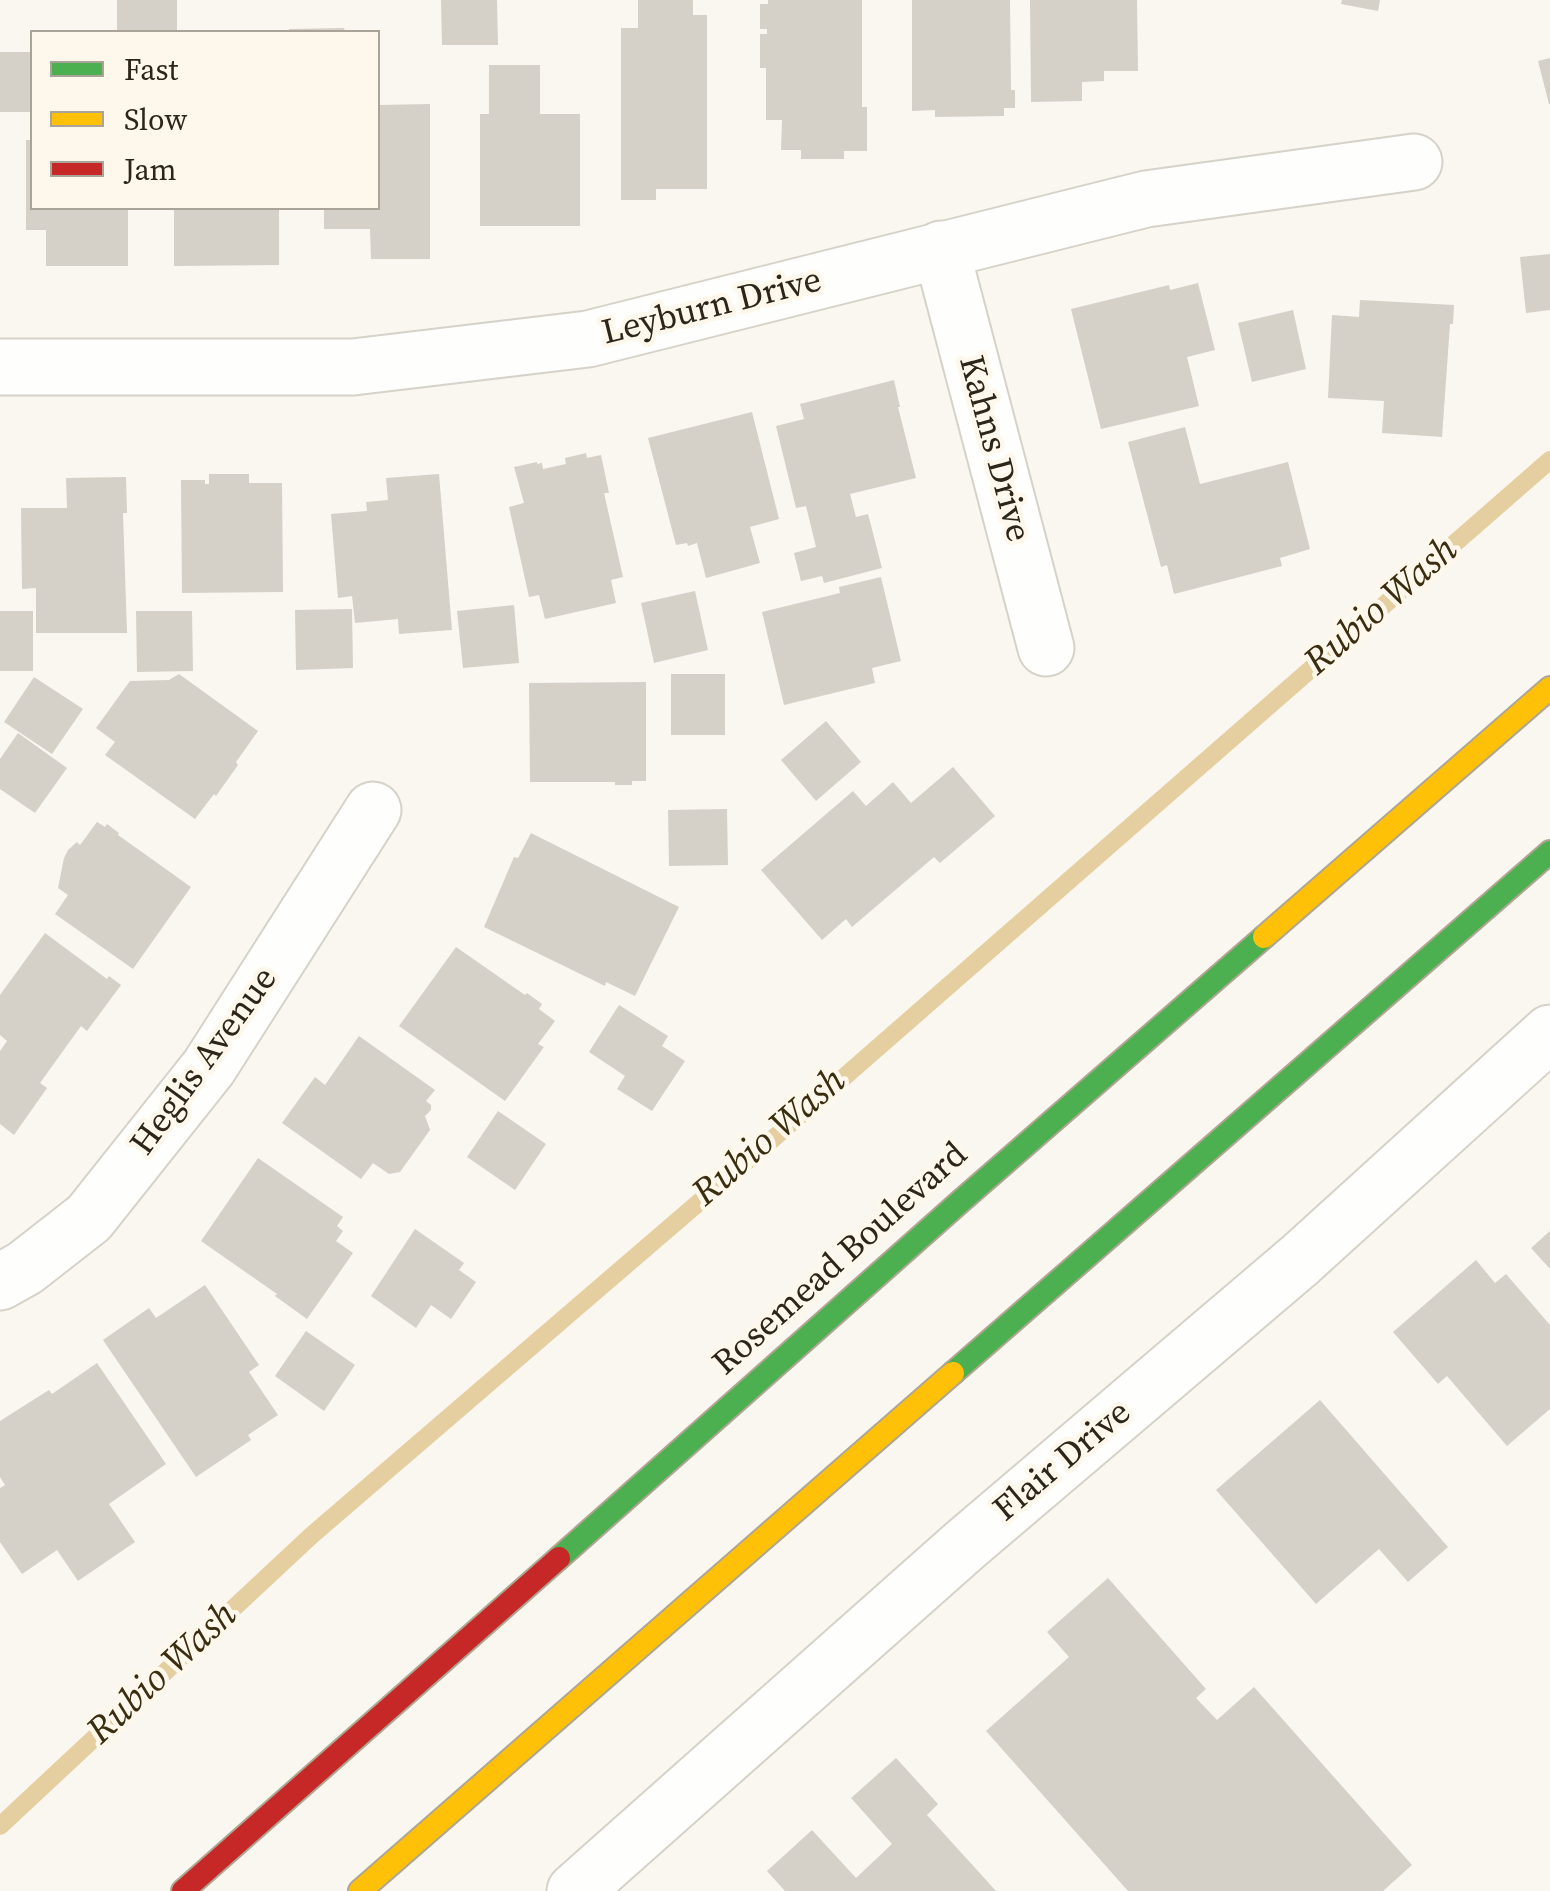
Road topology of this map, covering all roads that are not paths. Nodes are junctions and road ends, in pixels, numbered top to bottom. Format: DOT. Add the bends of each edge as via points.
graph roads {
  1 [pos="1414,162"];
  2 [pos="941,250"];
  3 [pos="0,367"];
  4 [pos="1046,648"];
  5 [pos="1550,688"];
  6 [pos="374,810"];
  7 [pos="1550,852"];
  8 [pos="1550,1032"];
  9 [pos="0,1282"];
  10 [pos="183,1891"];
  11 [pos="360,1891"];
  12 [pos="575,1891"];
  1 -- 2 [label="street, Leyburn Drive" via="1146,198"];
  2 -- 3 [label="street, Leyburn Drive" via="568,342 354,367"];
  2 -- 4 [label="street, Kahns Drive"];
  5 -- 10 [label="main road, Rosemead Boulevard"];
  6 -- 9 [label="street, Heglis Avenue" via="209,1067 89,1218"];
  7 -- 11 [label="main road"];
  8 -- 12 [label="street, Flair Drive" via="1300,1260"];
}
